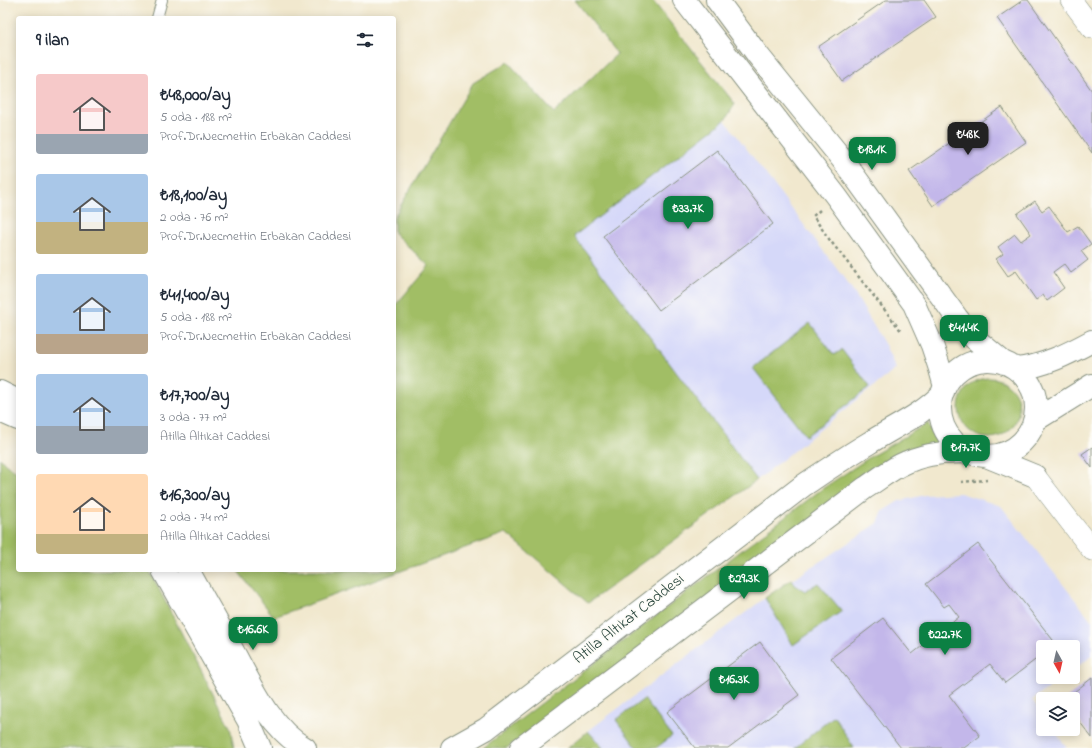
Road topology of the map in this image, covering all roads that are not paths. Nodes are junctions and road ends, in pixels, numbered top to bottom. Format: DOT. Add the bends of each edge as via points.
graph roads {
  1 [pos="162,0"];
  2 [pos="684,0"];
  3 [pos="717,0"];
  4 [pos="1071,0"];
  5 [pos="158,16"];
  6 [pos="1092,28"];
  7 [pos="1092,341"];
  8 [pos="1011,366"];
  9 [pos="1092,385"];
  10 [pos="944,390"];
  11 [pos="0,392"];
  12 [pos="16,400"];
  13 [pos="0,411"];
  14 [pos="16,419"];
  15 [pos="1032,426"];
  16 [pos="978,454"];
  17 [pos="1035,476"];
  18 [pos="1092,550"];
  19 [pos="165,572"];
  20 [pos="189,572"];
  21 [pos="260,748"];
  22 [pos="305,748"];
  23 [pos="452,748"];
  24 [pos="521,748"];
  1 -- 5 [label="lane"];
  2 -- 10 [label="street" via="831,190 914,304 932,345"];
  3 -- 8 [label="street" via="842,159 957,318 974,338"];
  4 -- 6 [label="street"];
  7 -- 8 [label="street" via="1032,367"];
  8 -- 10 [label="street" via="990,360 974,362 961,369"];
  8 -- 15 [label="street" via="1028,380 1035,394 1037,409"];
  9 -- 15 [label="street"];
  10 -- 16 [label="street" via="941,416 945,428 960,447"];
  10 -- 23 [label="street, Atilla Altıkat Caddesi" via="922,411 804,486 486,730"];
  11 -- 12 [label="street"];
  13 -- 14 [label="street"];
  15 -- 16 [label="street" via="1026,438 1015,448 1001,454"];
  15 -- 17 [label="street" via="1031,455"];
  16 -- 17 [label="street"];
  16 -- 24 [label="street" via="952,452 921,457 891,470"];
  17 -- 18 [label="street"];
  19 -- 21 [label="street" via="248,720"];
  20 -- 22 [label="street" via="261,701 280,728"];
}
